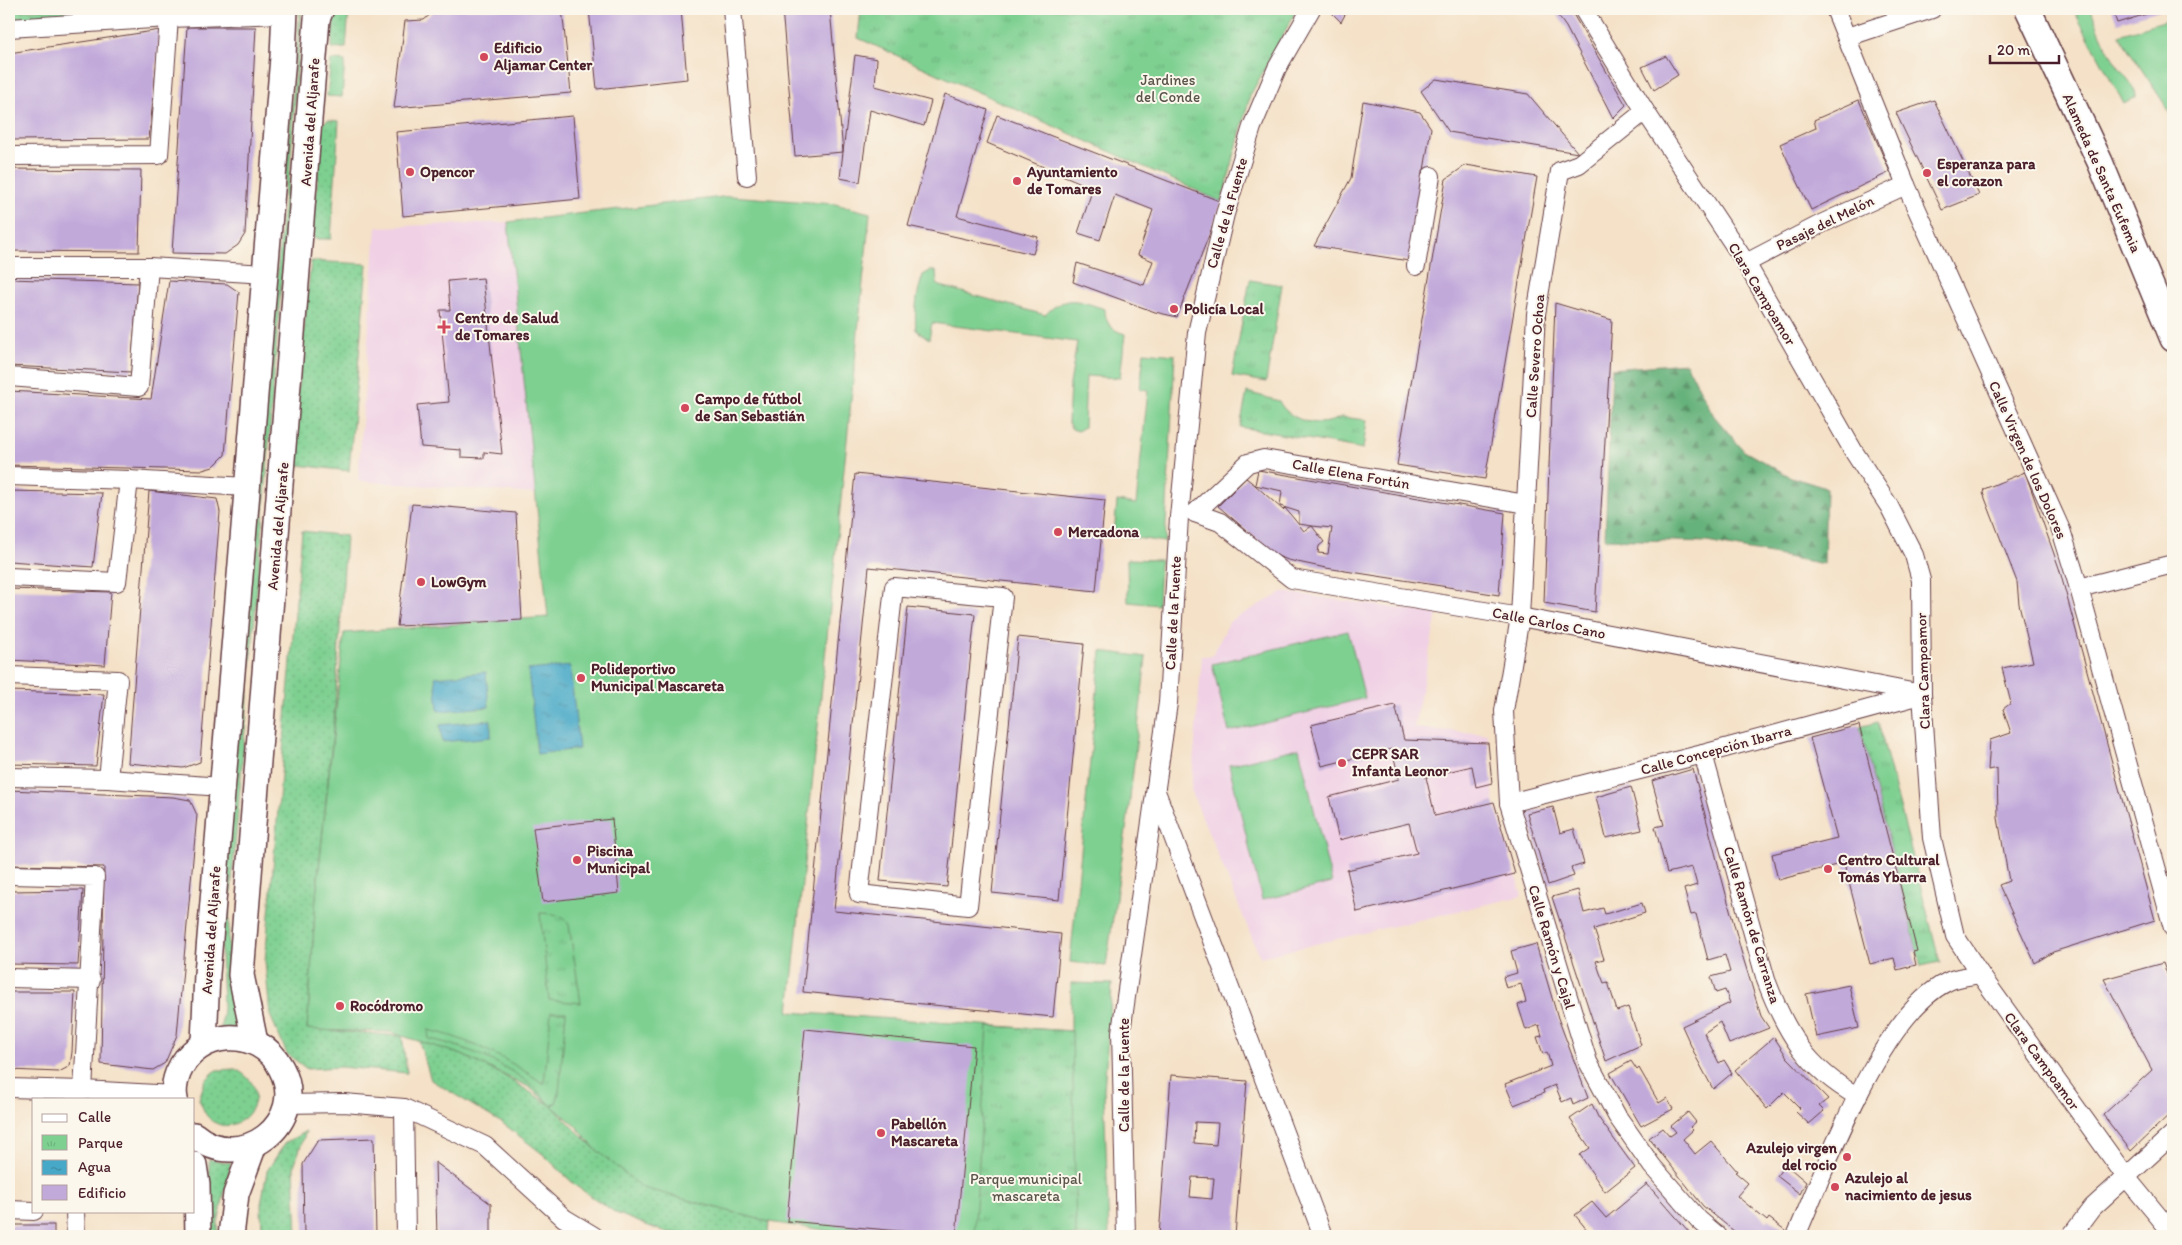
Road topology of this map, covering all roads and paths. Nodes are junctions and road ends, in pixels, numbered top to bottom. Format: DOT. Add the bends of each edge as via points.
graph roads {
  1 [pos="321,9"];
  2 [pos="732,9"];
  3 [pos="1311,9"];
  4 [pos="1583,9"];
  5 [pos="1835,9"];
  6 [pos="1932,9"];
  7 [pos="2028,9"];
  8 [pos="285,11"];
  9 [pos="169,18"];
  10 [pos="9,28"];
  11 [pos="1847,37"];
  12 [pos="1645,112"];
  13 [pos="9,156"];
  14 [pos="747,176"];
  15 [pos="1431,176"];
  16 [pos="1906,185"];
  17 [pos="1746,263"];
  18 [pos="1416,266"];
  19 [pos="9,267"];
  20 [pos="149,268"];
  21 [pos="265,274"];
  22 [pos="2173,339"];
  23 [pos="9,377"];
  24 [pos="9,476"];
  25 [pos="129,480"];
  26 [pos="246,487"];
  27 [pos="1526,504"];
  28 [pos="1187,515"];
  29 [pos="2173,564"];
  30 [pos="9,577"];
  31 [pos="894,587"];
  32 [pos="2079,588"];
  33 [pos="1520,617"];
  34 [pos="9,676"];
  35 [pos="1922,694"];
  36 [pos="1703,754"];
  37 [pos="9,777"];
  38 [pos="108,778"];
  39 [pos="222,788"];
  40 [pos="1155,791"];
  41 [pos="1509,803"];
  42 [pos="9,875"];
  43 [pos="2173,928"];
  44 [pos="1980,974"];
  45 [pos="9,978"];
  46 [pos="91,980"];
  47 [pos="255,1042"];
  48 [pos="204,1043"];
  49 [pos="9,1088"];
  50 [pos="83,1090"];
  51 [pos="1857,1096"];
  52 [pos="174,1097"];
  53 [pos="286,1104"];
  54 [pos="404,1108"];
  55 [pos="2173,1134"];
  56 [pos="195,1136"];
  57 [pos="254,1146"];
  58 [pos="195,1172"];
  59 [pos="2126,1177"];
  60 [pos="9,1210"];
  61 [pos="32,1211"];
  62 [pos="75,1212"];
  63 [pos="2173,1234"];
  64 [pos="76,1236"];
  65 [pos="198,1236"];
  66 [pos="231,1236"];
  67 [pos="406,1236"];
  68 [pos="594,1236"];
  69 [pos="1126,1236"];
  70 [pos="1323,1236"];
  71 [pos="1718,1236"];
  72 [pos="1796,1236"];
  73 [pos="2071,1236"];
  1 -- 47 [label="main road, Avenida del Aljarafe" via="241,975"];
  2 -- 14 [label="street"];
  3 -- 28 [label="street, Calle de la Fuente" via="1277,68 1252,127 1224,214 1197,333"];
  4 -- 12 [label="street, Clara Campoamor"];
  5 -- 11 [label="street, Calle Virgen de los Dolores"];
  6 -- 11 [label="street"];
  7 -- 22 [label="main road, Alameda de Santa Eufemia" via="2100,162"];
  8 -- 9 [label="street"];
  8 -- 21 [label="main road, Avenida del Aljarafe"];
  9 -- 10 [label="street"];
  9 -- 13 [label="street" via="159,155"];
  11 -- 16 [label="street, Calle Virgen de los Dolores"];
  12 -- 17 [label="street, Clara Campoamor"];
  12 -- 27 [label="street, Calle Severo Ochoa" via="1579,164 1560,170 1536,314"];
  15 -- 18 [label="street"];
  16 -- 17 [label="street, Pasaje del Melón"];
  16 -- 32 [label="street, Calle Virgen de los Dolores" via="2061,530"];
  17 -- 35 [label="street, Clara Campoamor" via="1854,452 1889,506 1914,555 1921,580"];
  19 -- 20 [label="street"];
  20 -- 21 [label="street"];
  20 -- 23 [label="street" via="139,387"];
  21 -- 26 [label="main road, Avenida del Aljarafe"];
  24 -- 25 [label="street"];
  25 -- 26 [label="street"];
  25 -- 30 [label="street" via="117,582"];
  26 -- 39 [label="main road, Avenida del Aljarafe"];
  27 -- 28 [label="street, Calle Elena Fortún" via="1264,459 1248,463"];
  27 -- 33 [label="street, Calle Severo Ochoa"];
  28 -- 33 [label="street, Calle Carlos Cano" via="1220,522 1292,579"];
  28 -- 40 [label="street, Calle de la Fuente" via="1168,703"];
  29 -- 32 [label="street"];
  31 -- 31 [label="street" via="859,894 968,906 1003,597"];
  32 -- 43 [label="street, Calle Virgen de los Dolores"];
  33 -- 35 [label="street, Calle Carlos Cano"];
  33 -- 41 [label="street, Calle Ramón y Cajal" via="1504,711"];
  34 -- 38 [label="street" via="118,680"];
  35 -- 36 [label="street, Calle Concepción Ibarra"];
  35 -- 44 [label="street, Clara Campoamor" via="1932,838 1955,936"];
  36 -- 41 [label="street, Calle Concepción Ibarra"];
  36 -- 51 [label="street, Calle Ramón de Carranza" via="1776,1008 1802,1050 1832,1082"];
  37 -- 38 [label="street"];
  38 -- 39 [label="street"];
  39 -- 48 [label="main road, Avenida del Aljarafe"];
  40 -- 69 [label="street, Calle de la Fuente" via="1121,1032"];
  40 -- 70 [label="street"];
  41 -- 71 [label="street, Calle Ramón y Cajal" via="1588,1062 1618,1116 1652,1166 1699,1220"];
  42 -- 46 [label="street" via="95,877"];
  44 -- 51 [label="street" via="1948,981 1920,1000 1895,1030"];
  44 -- 59 [label="street, Clara Campoamor"];
  45 -- 46 [label="street"];
  46 -- 50 [label="street"];
  47 -- 48 [label="main road" via="238,1037"];
  47 -- 53 [label="main road" via="270,1053 281,1068 287,1086"];
  48 -- 52 [label="main road" via="182,1065"];
  49 -- 50 [label="street"];
  50 -- 52 [label="street"];
  51 -- 72 [label="street"];
  53 -- 54 [label="street" via="344,1102"];
  53 -- 57 [label="main road" via="280,1122 269,1136"];
  54 -- 67 [label="street"];
  54 -- 68 [label="street" via="485,1146 564,1218"];
  55 -- 59 [label="street"];
  56 -- 57 [label="main road" via="218,1149"];
  57 -- 66 [label="main road" via="236,1194"];
  58 -- 65 [label="main road"];
  59 -- 63 [label="street, Clara Campoamor"];
  59 -- 73 [label="street" via="2092,1208"];
  60 -- 61 [label="street"];
  62 -- 64 [label="street"];
}
